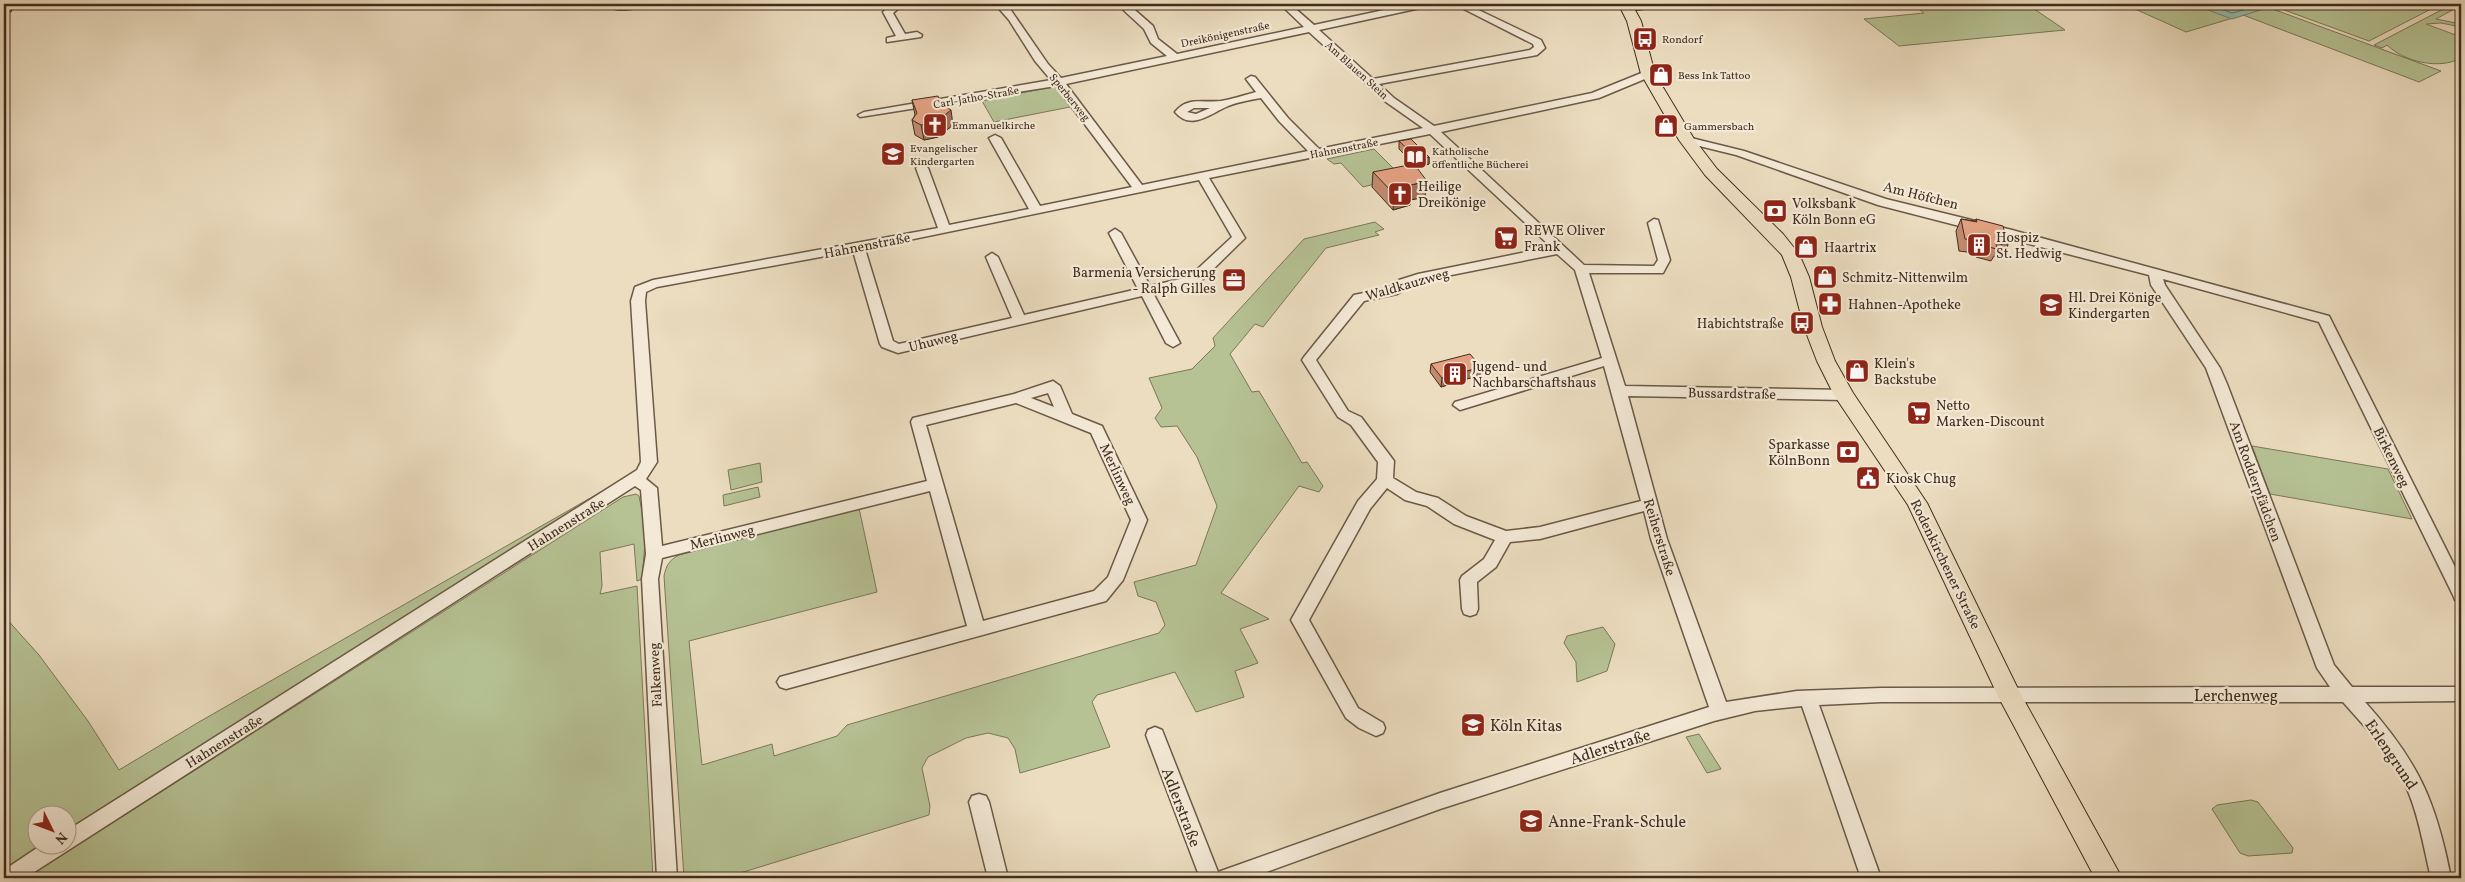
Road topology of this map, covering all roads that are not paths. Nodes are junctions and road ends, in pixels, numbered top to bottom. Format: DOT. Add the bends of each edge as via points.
graph roads {
  1 [pos="639,4"];
  2 [pos="891,4"];
  3 [pos="1000,4"];
  4 [pos="1122,4"];
  5 [pos="1285,4"];
  6 [pos="1425,4"];
  7 [pos="1459,4"];
  8 [pos="1655,4"];
  9 [pos="1624,5"];
  10 [pos="617,6"];
  11 [pos="1312,28"];
  12 [pos="917,35"];
  13 [pos="902,38"];
  14 [pos="891,40"];
  15 [pos="1174,57"];
  16 [pos="1648,74"];
  17 [pos="1251,78"];
  18 [pos="1059,82"];
  19 [pos="1372,82"];
  20 [pos="1263,94"];
  21 [pos="1222,104"];
  22 [pos="864,115"];
  23 [pos="1434,130"];
  24 [pos="995,138"];
  25 [pos="1687,140"];
  26 [pos="1316,153"];
  27 [pos="922,168"];
  28 [pos="1202,176"];
  29 [pos="1140,190"];
  30 [pos="1036,211"];
  31 [pos="1654,223"];
  32 [pos="946,230"];
  33 [pos="1115,233"];
  34 [pos="858,247"];
  35 [pos="1560,249"];
  36 [pos="992,257"];
  37 [pos="1581,269"];
  38 [pos="2155,273"];
  39 [pos="1144,292"];
  40 [pos="2324,318"];
  41 [pos="1019,320"];
  42 [pos="1173,343"];
  43 [pos="1610,360"];
  44 [pos="1619,391"];
  45 [pos="1844,395"];
  46 [pos="1017,398"];
  47 [pos="1460,405"];
  48 [pos="1065,416"];
  49 [pos="636,479"];
  50 [pos="1385,480"];
  51 [pos="936,484"];
  52 [pos="1649,504"];
  53 [pos="1505,537"];
  54 [pos="654,554"];
  55 [pos="2461,595"];
  56 [pos="1470,609"];
  57 [pos="977,631"];
  58 [pos="786,682"];
  59 [pos="2461,694"];
  60 [pos="2346,695"];
  61 [pos="2010,696"];
  62 [pos="1808,698"];
  63 [pos="1720,711"];
  64 [pos="1376,728"];
  65 [pos="1155,735"];
  66 [pos="979,802"];
  67 [pos="78,834"];
  68 [pos="45,854"];
  69 [pos="8,878"];
  70 [pos="667,878"];
  71 [pos="998,878"];
  72 [pos="1210,878"];
  73 [pos="1226,878"];
  74 [pos="1871,878"];
  75 [pos="2109,878"];
  76 [pos="2441,878"];
  1 -- 10 [label="street"];
  2 -- 13 [label="street" via="894,8 888,12"];
  3 -- 18 [label="street, Sperberweg"];
  4 -- 15 [label="street"];
  5 -- 11 [label="street, Am Blauen Stein"];
  6 -- 11 [label="street, Dreikönigenstraße"];
  7 -- 19 [label="street" via="1537,42 1540,48 1533,53"];
  8 -- 9 [label="main road"];
  9 -- 16 [label="main road, Rodenkirchener Straße" via="1634,21"];
  11 -- 15 [label="street, Dreikönigenstraße"];
  11 -- 19 [label="street, Am Blauen Stein"];
  12 -- 13 [label="street"];
  13 -- 14 [label="street"];
  15 -- 18 [label="street, Dreikönigenstraße"];
  16 -- 23 [label="street, Hahnenstraße" via="1595,96"];
  16 -- 25 [label="main road, Rodenkirchener Straße"];
  17 -- 20 [label="street"];
  18 -- 22 [label="street, Carl-Jatho-Straße"];
  18 -- 29 [label="street, Sperberweg"];
  19 -- 23 [label="street, Am Blauen Stein" via="1394,103"];
  20 -- 21 [label="street"];
  20 -- 26 [label="street"];
  23 -- 26 [label="street, Hahnenstraße"];
  23 -- 35 [label="street, Reiherstraße"];
  24 -- 30 [label="street"];
  25 -- 38 [label="street, Am Höfchen" via="1740,153 1882,202"];
  25 -- 45 [label="main road, Rodenkirchener Straße" via="1710,172 1790,254 1821,348"];
  26 -- 28 [label="street, Hahnenstraße"];
  27 -- 32 [label="street"];
  28 -- 29 [label="street, Hahnenstraße"];
  28 -- 39 [label="street, Uhuweg" via="1239,238 1194,280"];
  29 -- 30 [label="street, Hahnenstraße"];
  30 -- 32 [label="street, Hahnenstraße"];
  31 -- 37 [label="street" via="1664,260 1658,270"];
  32 -- 34 [label="street, Hahnenstraße"];
  33 -- 39 [label="street"];
  34 -- 41 [label="street, Uhuweg" via="887,344 898,349"];
  34 -- 49 [label="street, Hahnenstraße" via="654,284 640,290 638,301 649,462"];
  35 -- 37 [label="street, Reiherstraße"];
  35 -- 50 [label="street, Waldkauzweg" via="1418,278 1392,290 1359,298 1309,360 1343,414 1356,421 1386,461"];
  36 -- 41 [label="street"];
  37 -- 43 [label="street, Reiherstraße"];
  38 -- 40 [label="street, Am Höfchen"];
  38 -- 60 [label="street, Am Rodderpfädchen" via="2158,285 2213,368 2326,668"];
  39 -- 41 [label="street, Uhuweg"];
  39 -- 42 [label="street"];
  40 -- 55 [label="street, Birkenweg"];
  43 -- 44 [label="street, Reiherstraße"];
  43 -- 47 [label="street"];
  44 -- 45 [label="street, Bussardstraße"];
  44 -- 52 [label="street, Reiherstraße"];
  45 -- 61 [label="main road, Rodenkirchener Straße" via="1917,503"];
  46 -- 48 [label="street, Merlinweg"];
  46 -- 48 [label="street" via="1053,386"];
  46 -- 51 [label="street" via="918,422"];
  48 -- 57 [label="street, Merlinweg" via="1097,430 1139,520 1115,580 1100,596"];
  49 -- 54 [label="street, Falkenweg" via="649,488"];
  49 -- 67 [label="street, Hahnenstraße"];
  50 -- 53 [label="street" via="1411,496 1432,502 1460,520"];
  50 -- 64 [label="street" via="1364,505 1300,620 1352,713"];
  51 -- 54 [label="street, Merlinweg"];
  51 -- 57 [label="street"];
  52 -- 53 [label="street" via="1540,533"];
  52 -- 63 [label="street, Reiherstraße"];
  53 -- 56 [label="street" via="1490,562 1468,580"];
  54 -- 70 [label="street, Falkenweg" via="650,580"];
  57 -- 58 [label="street, Merlinweg"];
  59 -- 60 [label="street, Lerchenweg"];
  60 -- 61 [label="street, Lerchenweg"];
  60 -- 76 [label="street, Erlengrund" via="2389,745 2417,789"];
  61 -- 62 [label="street, Adlerstraße"];
  61 -- 75 [label="main road, Rodenkirchener Straße"];
  62 -- 63 [label="street, Adlerstraße"];
  62 -- 74 [label="street"];
  63 -- 73 [label="street, Adlerstraße" via="1440,802"];
  65 -- 72 [label="street, Adlerstraße"];
  66 -- 71 [label="street"];
  68 -- 69 [label="street"];
}
